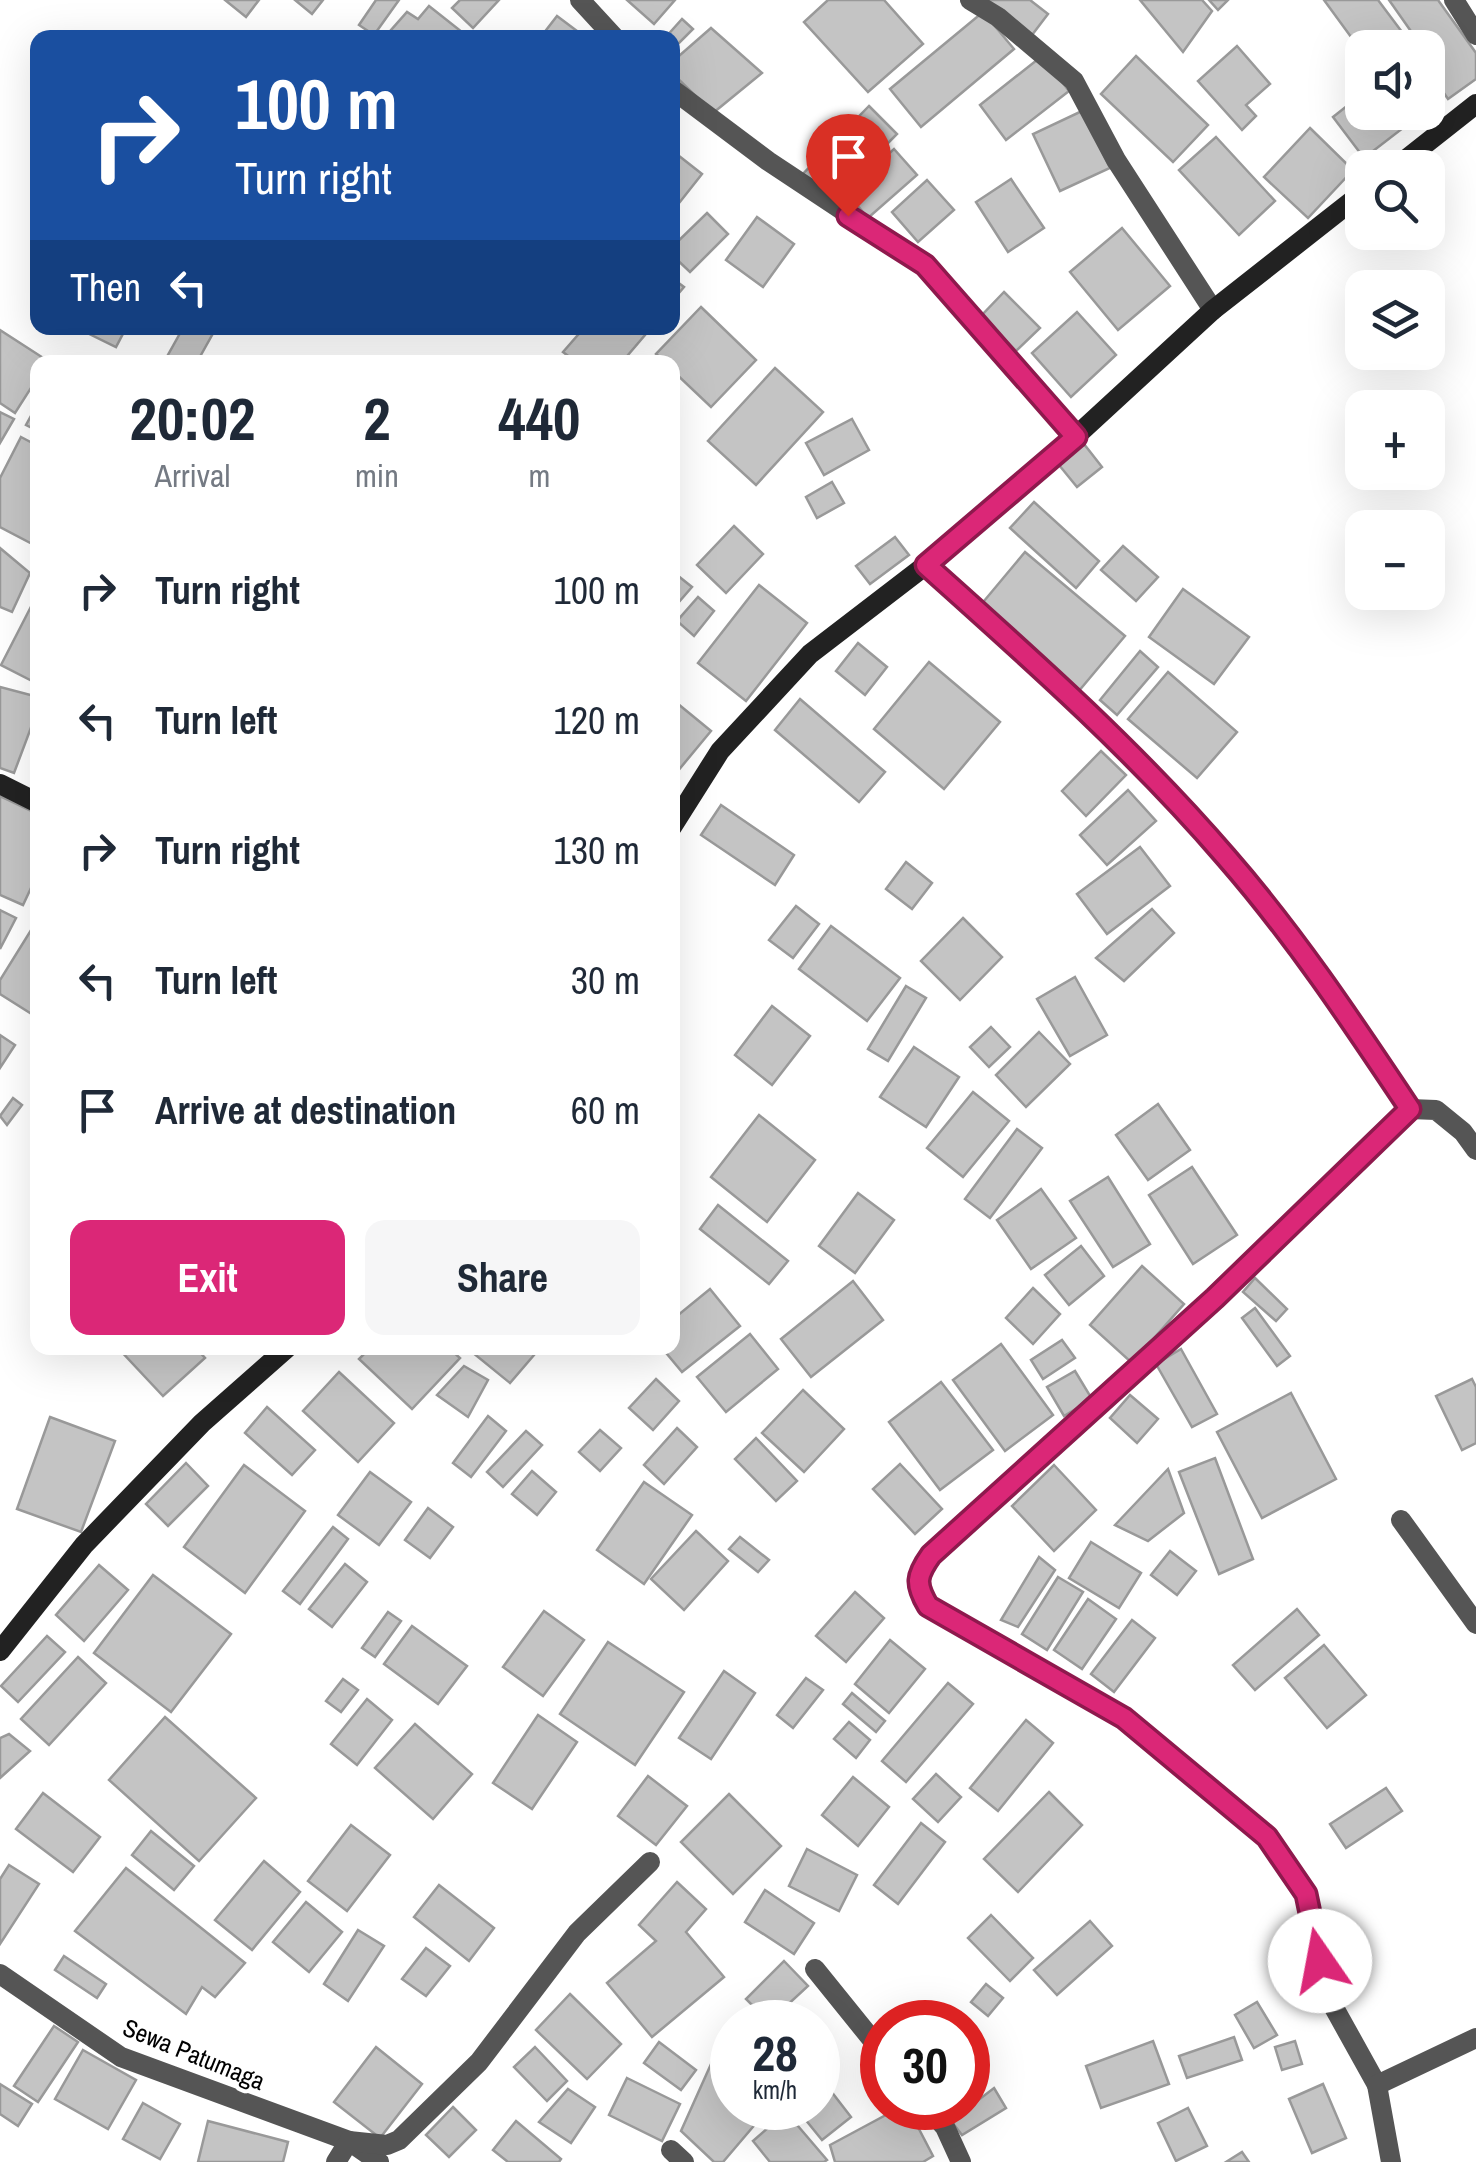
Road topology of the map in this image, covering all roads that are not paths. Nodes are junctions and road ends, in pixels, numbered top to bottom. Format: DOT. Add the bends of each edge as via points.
graph roads {
  1 [pos="580,0"];
  2 [pos="970,0"];
  3 [pos="1454,0"];
  4 [pos="608,30"];
  5 [pos="1476,34"];
  6 [pos="680,95"];
  7 [pos="1476,104"];
  8 [pos="1418,150"];
  9 [pos="1345,206"];
  10 [pos="1213,310"];
  11 [pos="1076,437"];
  12 [pos="926,565"];
  13 [pos="0,784"];
  14 [pos="30,799"];
  15 [pos="680,814"];
  16 [pos="1410,1109"];
  17 [pos="1476,1150"];
  18 [pos="279,1355"];
  19 [pos="1401,1520"];
  20 [pos="1476,1624"];
  21 [pos="0,1652"];
  22 [pos="650,1862"];
  23 [pos="814,1970"];
  24 [pos="0,1974"];
  25 [pos="860,2025"];
  26 [pos="1476,2038"];
  27 [pos="1377,2085"];
  28 [pos="946,2130"];
  29 [pos="349,2141"];
  30 [pos="336,2162"];
  31 [pos="379,2162"];
  32 [pos="961,2162"];
  33 [pos="1391,2162"];
  1 -- 4 [label="street"];
  2 -- 10 [label="street" via="1074,81 1116,160"];
  3 -- 5 [label="street"];
  6 -- 11 [label="street" via="925,265"];
  7 -- 8 [label="street"];
  9 -- 10 [label="street"];
  10 -- 11 [label="street"];
  11 -- 12 [label="street"];
  12 -- 15 [label="street" via="810,654 720,751"];
  12 -- 16 [label="street" via="1078,702 1226,856 1322,976"];
  13 -- 14 [label="street"];
  16 -- 17 [label="street" via="1436,1110"];
  16 -- 27 [label="street" via="1215,1298 931,1555 917,1588 928,1606 1124,1718 1267,1837 1306,1894 1326,1994"];
  18 -- 21 [label="street" via="202,1423 84,1545"];
  19 -- 20 [label="street"];
  22 -- 29 [label="street" via="577,1934 479,2062 399,2140"];
  23 -- 25 [label="street"];
  24 -- 29 [label="street, Sewa Patumaga" via="122,2056"];
  26 -- 27 [label="street"];
  27 -- 33 [label="street"];
  28 -- 32 [label="street"];
  29 -- 30 [label="street"];
  29 -- 31 [label="street, Sewa Patumaga"];
}
